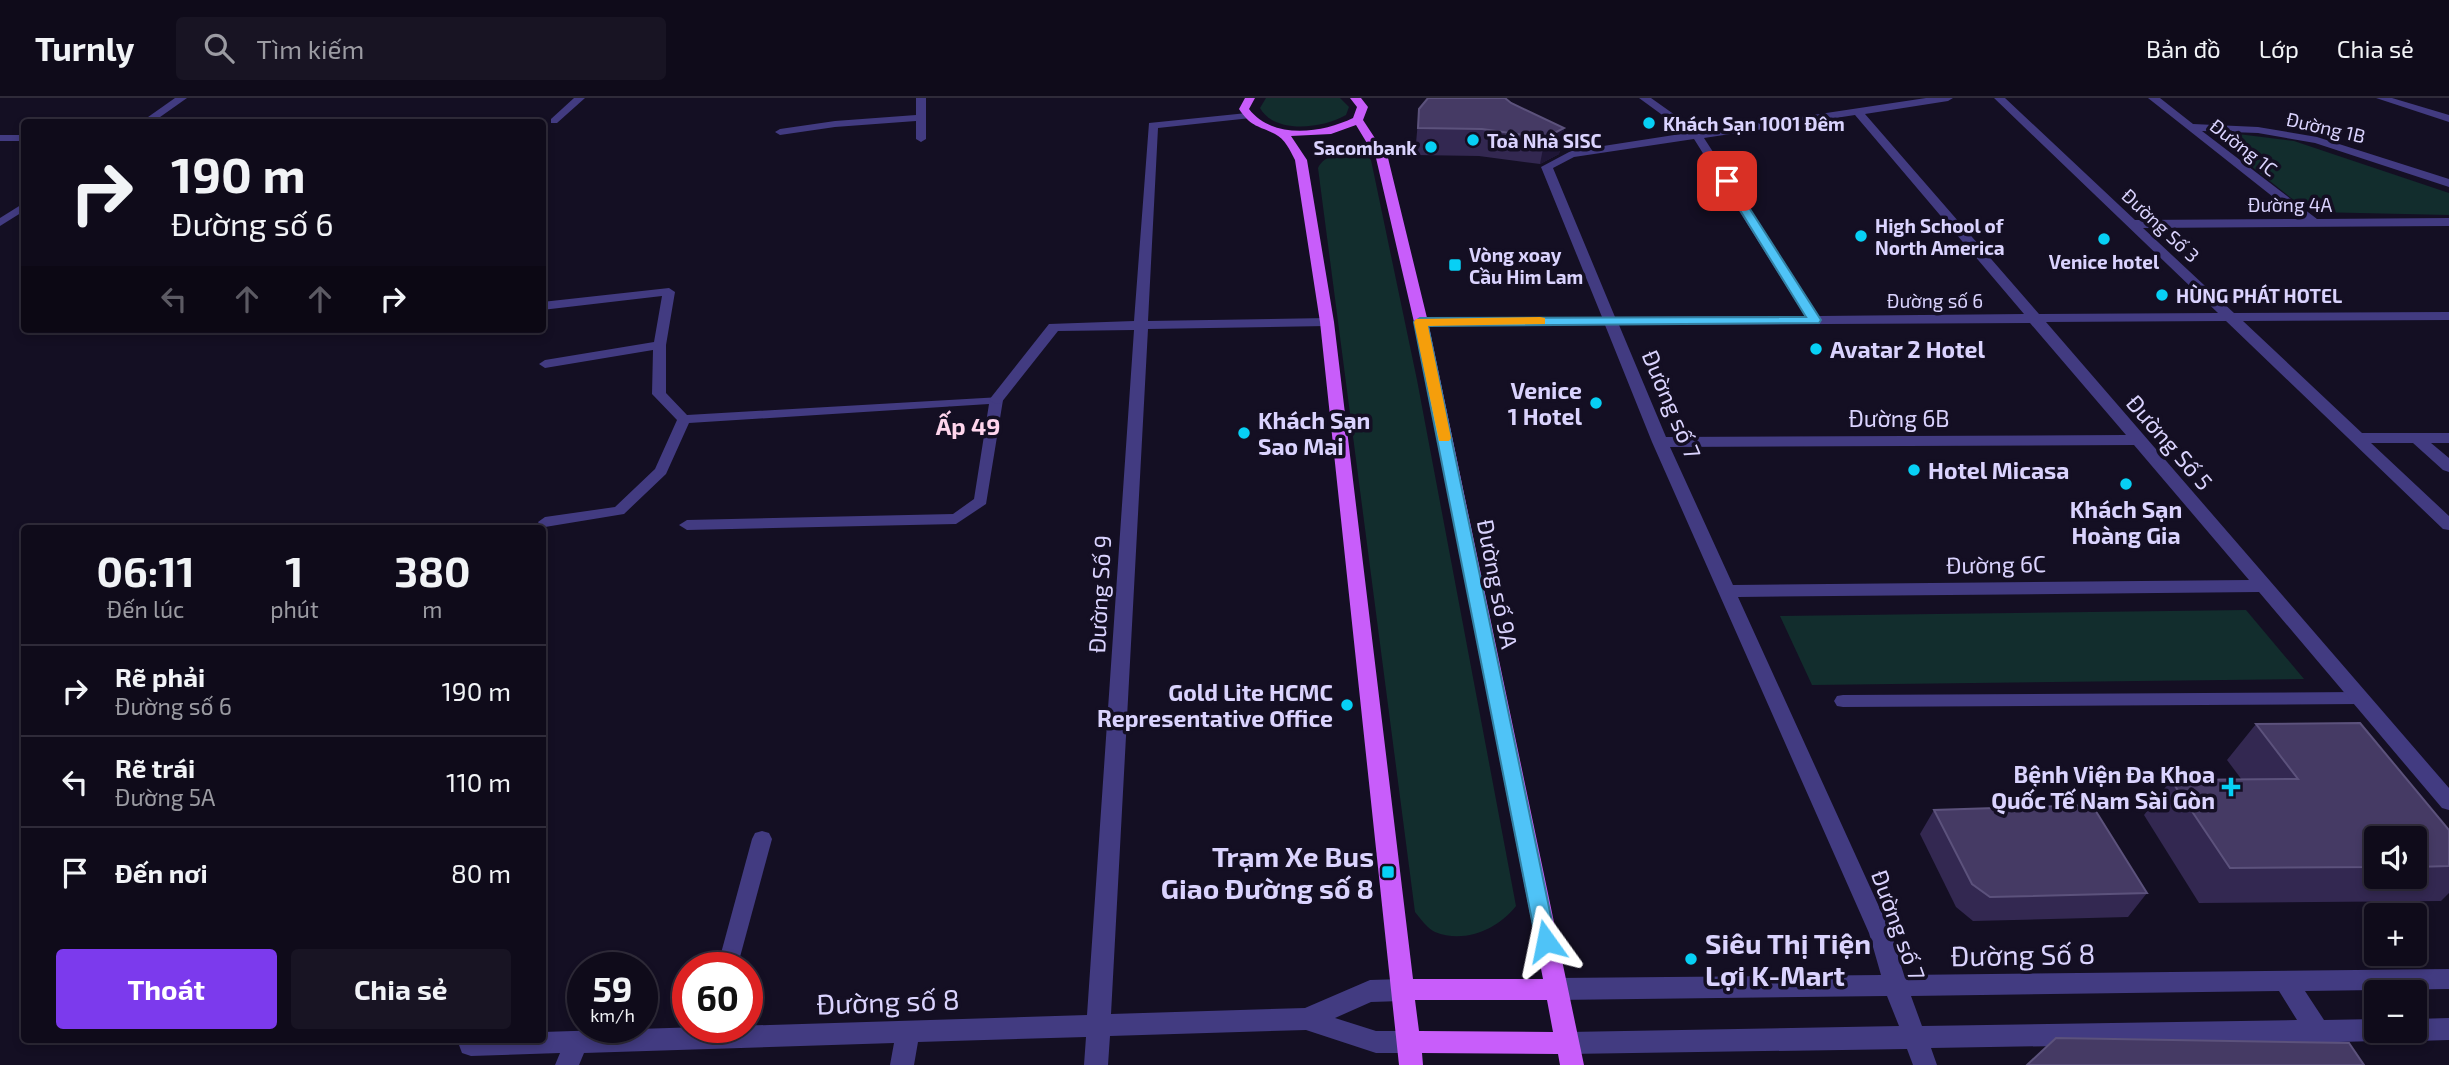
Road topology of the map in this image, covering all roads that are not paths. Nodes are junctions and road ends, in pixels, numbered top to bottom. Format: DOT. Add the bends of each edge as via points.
graph roads {
  1 [pos="182,98"];
  2 [pos="580,98"];
  3 [pos="922,98"];
  4 [pos="1250,98"];
  5 [pos="1355,98"];
  6 [pos="1644,98"];
  7 [pos="1948,98"];
  8 [pos="1999,98"];
  9 [pos="2153,98"];
  10 [pos="2381,98"];
  11 [pos="1857,111"];
  12 [pos="1247,116"];
  13 [pos="921,118"];
  14 [pos="150,119"];
  15 [pos="2449,119"];
  16 [pos="1358,120"];
  17 [pos="554,121"];
  18 [pos="2190,127"];
  19 [pos="1278,131"];
  20 [pos="780,132"];
  21 [pos="1698,135"];
  22 [pos="0,138"];
  23 [pos="21,138"];
  24 [pos="922,139"];
  25 [pos="2449,183"];
  26 [pos="21,208"];
  27 [pos="2449,222"];
  28 [pos="0,223"];
  29 [pos="2314,223"];
  30 [pos="2132,224"];
  31 [pos="546,306"];
  32 [pos="2449,316"];
  33 [pos="2230,317"];
  34 [pos="2034,319"];
  35 [pos="1609,320"];
  36 [pos="1815,320"];
  37 [pos="1327,322"];
  38 [pos="1420,322"];
  39 [pos="1140,325"];
  40 [pos="660,345"];
  41 [pos="545,364"];
  42 [pos="996,400"];
  43 [pos="684,419"];
  44 [pos="2357,438"];
  45 [pos="2417,438"];
  46 [pos="2449,438"];
  47 [pos="2138,440"];
  48 [pos="1661,442"];
  49 [pos="2449,467"];
  50 [pos="545,522"];
  51 [pos="687,525"];
  52 [pos="2449,525"];
  53 [pos="2263,586"];
  54 [pos="1729,592"];
  55 [pos="2359,698"];
  56 [pos="1843,701"];
  57 [pos="2449,802"];
  58 [pos="762,839"];
  59 [pos="731,952"];
  60 [pos="2449,979"];
  61 [pos="2285,981"];
  62 [pos="1895,985"];
  63 [pos="1556,989"];
  64 [pos="1402,990"];
  65 [pos="1306,1019"];
  66 [pos="1098,1025"];
  67 [pos="2449,1029"];
  68 [pos="2364,1030"];
  69 [pos="2427,1030"];
  70 [pos="908,1031"];
  71 [pos="2317,1031"];
  72 [pos="763,1032"];
  73 [pos="1913,1037"];
  74 [pos="567,1041"];
  75 [pos="546,1042"];
  76 [pos="524,1043"];
  77 [pos="576,1043"];
  78 [pos="471,1045"];
  79 [pos="1409,1054"];
  80 [pos="1570,1054"];
  81 [pos="567,1065"];
  82 [pos="902,1065"];
  83 [pos="1096,1065"];
  84 [pos="1925,1065"];
  85 [pos="2340,1065"];
  1 -- 14 [label="street"];
  2 -- 17 [label="lane"];
  3 -- 13 [label="lane"];
  4 -- 12 [label="main road" via="1244,109"];
  5 -- 16 [label="main road" via="1363,107"];
  6 -- 21 [label="street"];
  7 -- 11 [label="street, Đường số 7"];
  8 -- 30 [label="street, Đường Số 3"];
  9 -- 18 [label="street, Đường 1C"];
  10 -- 15 [label="street"];
  11 -- 21 [label="street, Đường số 7"];
  11 -- 34 [label="street, Đường Số 5"];
  12 -- 19 [label="main road"];
  12 -- 39 [label="street, Đường Số 9" via="1153,125"];
  13 -- 20 [label="lane"];
  13 -- 24 [label="lane"];
  16 -- 19 [label="main road" via="1333,131"];
  16 -- 38 [label="main road, Đường số 9A" via="1382,158"];
  18 -- 25 [label="street, Đường 1B" via="2258,130 2317,140"];
  18 -- 29 [label="street, Đường 1C"];
  19 -- 37 [label="main road" via="1301,160"];
  21 -- 35 [label="street, Đường số 7" via="1571,154 1547,167"];
  21 -- 36 [label="street"];
  22 -- 23 [label="lane"];
  26 -- 28 [label="lane"];
  27 -- 29 [label="street, Đường 4A"];
  29 -- 30 [label="street, Đường 4A"];
  30 -- 33 [label="street, Đường Số 3"];
  31 -- 40 [label="lane" via="669,292"];
  32 -- 33 [label="street, Đường số 6"];
  33 -- 34 [label="street, Đường số 6"];
  33 -- 44 [label="street, Đường Số 3"];
  34 -- 36 [label="street, Đường số 6"];
  34 -- 47 [label="street, Đường Số 5"];
  35 -- 36 [label="street, Đường số 6"];
  35 -- 38 [label="street, Đường số 6"];
  35 -- 48 [label="street, Đường số 7"];
  37 -- 39 [label="street"];
  37 -- 64 [label="main road"];
  38 -- 63 [label="main road, Đường số 9A"];
  39 -- 42 [label="street" via="1054,327"];
  39 -- 66 [label="street, Đường Số 9"];
  40 -- 41 [label="lane"];
  40 -- 43 [label="lane" via="659,394"];
  42 -- 43 [label="lane"];
  42 -- 51 [label="lane" via="981,501 956,519"];
  43 -- 50 [label="lane" via="661,471 620,511"];
  44 -- 45 [label="street"];
  44 -- 52 [label="street, Đường Số 3"];
  45 -- 46 [label="street"];
  45 -- 49 [label="street"];
  47 -- 48 [label="street, Đường 6B"];
  47 -- 53 [label="street, Đường Số 5"];
  48 -- 54 [label="street, Đường số 7"];
  53 -- 54 [label="street, Đường 6C"];
  53 -- 55 [label="street, Đường Số 5"];
  54 -- 62 [label="street, Đường số 7" via="1880,933"];
  55 -- 56 [label="lane"];
  55 -- 57 [label="street, Đường Số 5"];
  58 -- 59 [label="lane"];
  60 -- 61 [label="street, Đường Số 8"];
  61 -- 62 [label="street, Đường Số 8"];
  61 -- 71 [label="street"];
  62 -- 63 [label="street, Đường Số 8"];
  62 -- 73 [label="street, Đường số 7"];
  63 -- 64 [label="main road"];
  63 -- 80 [label="main road, Đường số 9A"];
  64 -- 65 [label="street, Đường số 8" via="1370,991"];
  64 -- 79 [label="main road"];
  65 -- 66 [label="street, Đường số 8"];
  65 -- 79 [label="street, Đường số 8"];
  66 -- 70 [label="street, Đường số 8"];
  66 -- 83 [label="street, Đường Số 9"];
  67 -- 69 [label="street"];
  68 -- 71 [label="street"];
  70 -- 72 [label="street, Đường số 8"];
  70 -- 82 [label="street"];
  71 -- 73 [label="street"];
  71 -- 85 [label="street"];
  73 -- 80 [label="street"];
  73 -- 84 [label="street"];
  74 -- 75 [label="street, Đường số 8"];
  76 -- 78 [label="street, Đường số 8"];
  77 -- 81 [label="street"];
  79 -- 80 [label="main road"];
}
